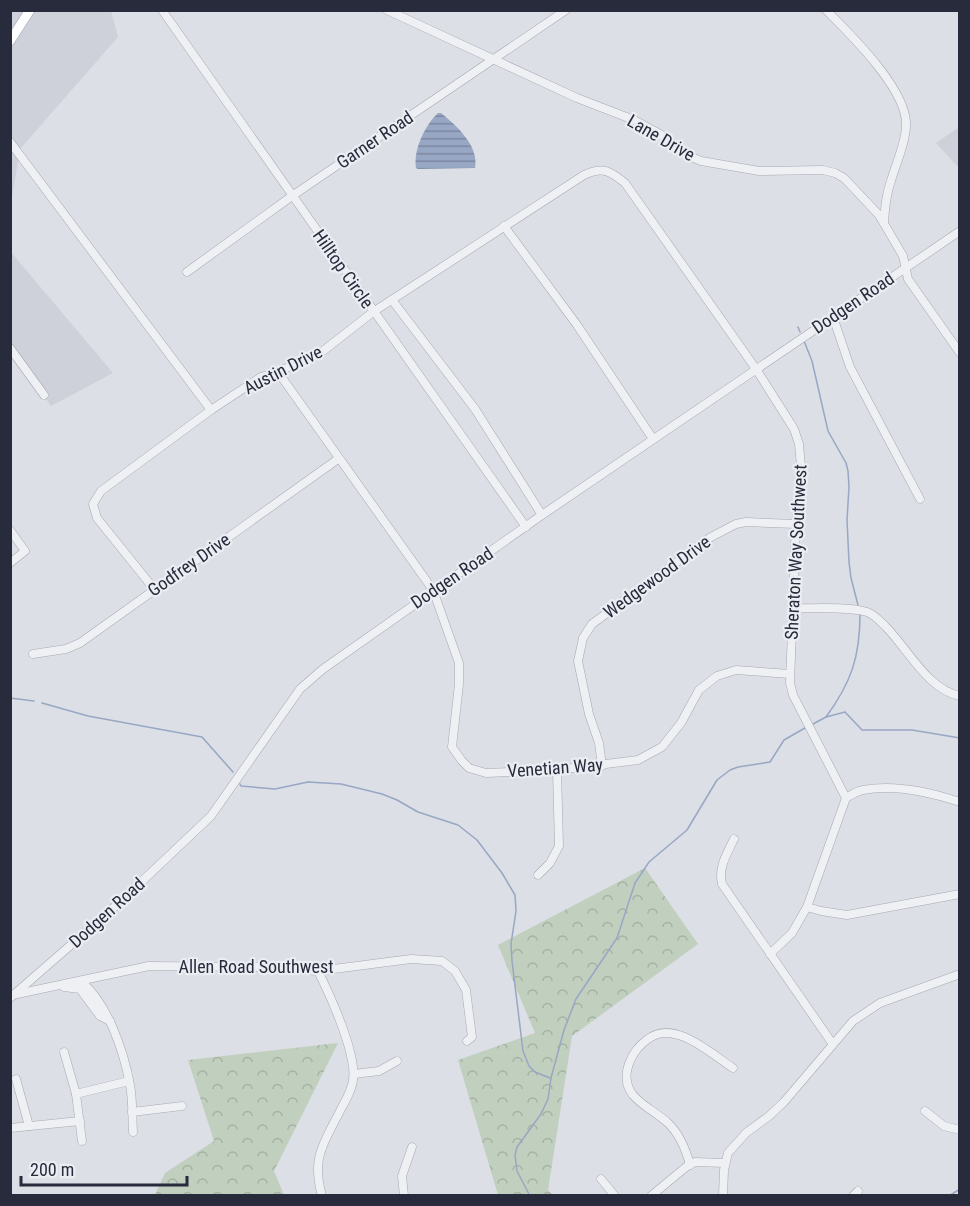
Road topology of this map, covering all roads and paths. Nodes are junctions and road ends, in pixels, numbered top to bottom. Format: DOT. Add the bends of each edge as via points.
graph roads {
  1 [pos="30,10"];
  2 [pos="162,10"];
  3 [pos="387,10"];
  4 [pos="566,10"];
  5 [pos="826,10"];
  6 [pos="10,41"];
  7 [pos="494,60"];
  8 [pos="10,142"];
  9 [pos="601,170"];
  10 [pos="292,196"];
  11 [pos="884,223"];
  12 [pos="504,226"];
  13 [pos="960,231"];
  14 [pos="905,267"];
  15 [pos="187,272"];
  16 [pos="392,300"];
  17 [pos="373,312"];
  18 [pos="833,317"];
  19 [pos="10,348"];
  20 [pos="960,353"];
  21 [pos="756,369"];
  22 [pos="278,372"];
  23 [pos="44,395"];
  24 [pos="211,410"];
  25 [pos="653,439"];
  26 [pos="338,459"];
  27 [pos="920,499"];
  28 [pos="542,515"];
  29 [pos="796,524"];
  30 [pos="526,527"];
  31 [pos="10,530"];
  32 [pos="10,563"];
  33 [pos="154,589"];
  34 [pos="433,590"];
  35 [pos="792,608"];
  36 [pos="33,654"];
  37 [pos="790,674"];
  38 [pos="960,696"];
  39 [pos="602,766"];
  40 [pos="556,770"];
  41 [pos="846,798"];
  42 [pos="960,802"];
  43 [pos="734,839"];
  44 [pos="538,875"];
  45 [pos="960,894"];
  46 [pos="807,907"];
  47 [pos="771,954"];
  48 [pos="318,971"];
  49 [pos="960,974"];
  50 [pos="80,985"];
  51 [pos="13,996"];
  52 [pos="467,1041"];
  53 [pos="832,1043"];
  54 [pos="64,1052"];
  55 [pos="397,1061"];
  56 [pos="733,1068"];
  57 [pos="354,1074"];
  58 [pos="16,1079"];
  59 [pos="129,1081"];
  60 [pos="76,1094"];
  61 [pos="182,1106"];
  62 [pos="925,1111"];
  63 [pos="132,1112"];
  64 [pos="80,1121"];
  65 [pos="29,1126"];
  66 [pos="10,1128"];
  67 [pos="960,1130"];
  68 [pos="133,1132"];
  69 [pos="82,1141"];
  70 [pos="412,1147"];
  71 [pos="725,1162"];
  72 [pos="690,1165"];
  73 [pos="601,1179"];
  74 [pos="322,1196"];
  75 [pos="404,1196"];
  76 [pos="615,1196"];
  77 [pos="651,1196"];
  78 [pos="723,1196"];
  1 -- 6 [label="main road"];
  2 -- 10 [label="street, Hilltop Circle"];
  3 -- 7 [label="street, Lane Drive"];
  4 -- 7 [label="street, Garner Road"];
  5 -- 11 [label="street" via="867,51 887,78 906,119"];
  7 -- 10 [label="street, Garner Road"];
  7 -- 11 [label="street, Lane Drive" via="642,124 701,160 759,171 835,172"];
  8 -- 24 [label="street"];
  9 -- 12 [label="street, Austin Drive" via="584,175"];
  9 -- 21 [label="street, Sheraton Way Southwest" via="625,183"];
  10 -- 15 [label="street, Garner Road"];
  10 -- 17 [label="street, Hilltop Circle"];
  11 -- 14 [label="street, Lane Drive"];
  12 -- 16 [label="street, Austin Drive"];
  12 -- 25 [label="street"];
  13 -- 14 [label="street, Dodgen Road"];
  14 -- 18 [label="street, Dodgen Road"];
  14 -- 20 [label="street, Lane Drive" via="908,279"];
  16 -- 17 [label="street, Austin Drive"];
  16 -- 28 [label="street" via="475,409"];
  17 -- 22 [label="street, Austin Drive" via="323,351"];
  17 -- 30 [label="street, Hilltop Circle"];
  18 -- 21 [label="street, Dodgen Road"];
  18 -- 27 [label="street" via="850,368"];
  19 -- 23 [label="street"];
  21 -- 25 [label="street, Dodgen Road"];
  21 -- 29 [label="street, Sheraton Way Southwest" via="794,429 799,444"];
  22 -- 24 [label="street, Austin Drive" via="261,377"];
  22 -- 26 [label="street, Venetian Way"];
  24 -- 33 [label="street, Austin Drive" via="102,491 93,504 97,518"];
  25 -- 28 [label="street, Dodgen Road"];
  26 -- 33 [label="street, Godfrey Drive"];
  26 -- 34 [label="street, Venetian Way"];
  28 -- 30 [label="street, Dodgen Road"];
  29 -- 35 [label="street, Sheraton Way Southwest"];
  29 -- 39 [label="street, Wedgewood Drive" via="736,524 711,537 592,624 583,638 578,661"];
  30 -- 34 [label="street, Dodgen Road"];
  31 -- 32 [label="street" via="25,551"];
  33 -- 36 [label="street, Godfrey Drive" via="80,644"];
  34 -- 40 [label="street, Venetian Way" via="459,663 452,739 462,761 469,768 486,773"];
  34 -- 51 [label="street, Dodgen Road" via="300,689 211,816"];
  35 -- 37 [label="street, Sheraton Way Southwest"];
  35 -- 38 [label="street" via="857,610 876,617 935,683"];
  37 -- 39 [label="street, Venetian Way" via="736,670 717,676 699,690 662,747 638,760"];
  37 -- 41 [label="street, Sheraton Way Southwest" via="793,694"];
  39 -- 40 [label="street, Venetian Way"];
  40 -- 44 [label="street" via="559,846"];
  41 -- 42 [label="street" via="861,790 895,789 936,794"];
  41 -- 46 [label="street"];
  43 -- 47 [label="street" via="722,865 722,884"];
  45 -- 46 [label="street" via="847,915"];
  46 -- 47 [label="street" via="792,933"];
  47 -- 53 [label="street"];
  48 -- 50 [label="street, Allen Road Southwest" via="149,966"];
  48 -- 52 [label="street, Allen Road Southwest" via="411,959 442,962 455,971 466,990 472,1036"];
  48 -- 57 [label="street" via="347,1042"];
  49 -- 53 [label="street" via="880,1003 853,1021"];
  50 -- 51 [label="street, Allen Road Southwest"];
  50 -- 59 [label="street" via="100,1016 111,1021"];
  53 -- 71 [label="street" via="784,1102 736,1144"];
  54 -- 60 [label="street"];
  55 -- 57 [label="street" via="379,1071"];
  56 -- 72 [label="street" via="672,1032 654,1034 645,1040 628,1064 633,1096 669,1124"];
  57 -- 74 [label="street" via="347,1098 317,1160"];
  58 -- 65 [label="street"];
  59 -- 60 [label="street"];
  59 -- 63 [label="street"];
  60 -- 64 [label="street"];
  61 -- 63 [label="street"];
  62 -- 67 [label="street" via="944,1126"];
  63 -- 68 [label="street"];
  64 -- 65 [label="street"];
  64 -- 69 [label="street"];
  65 -- 66 [label="street"];
  70 -- 75 [label="street" via="402,1176"];
  71 -- 72 [label="street"];
  71 -- 78 [label="street"];
  72 -- 77 [label="street"];
  73 -- 76 [label="street"];
}
